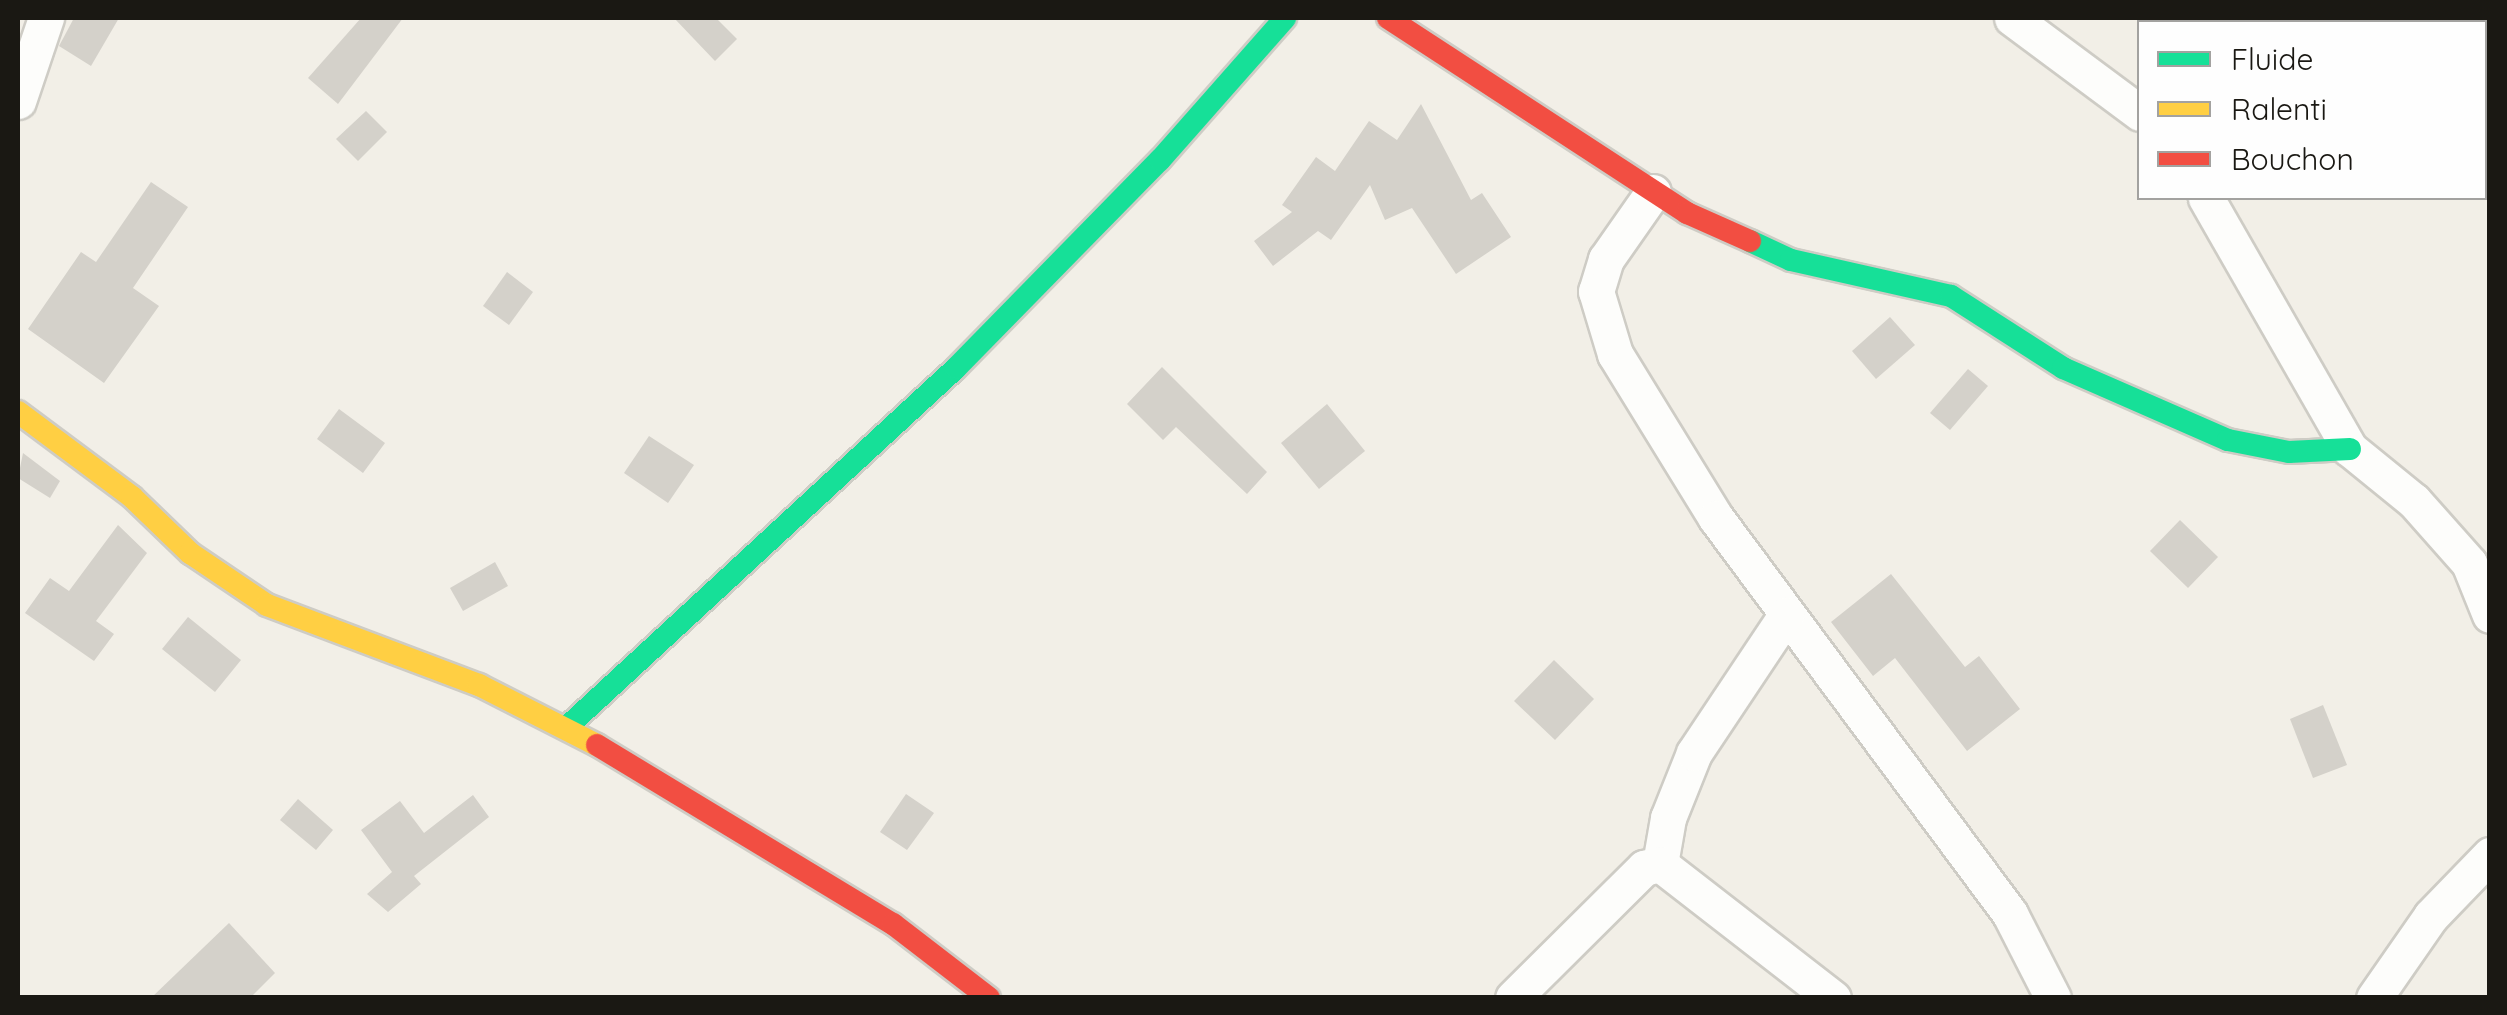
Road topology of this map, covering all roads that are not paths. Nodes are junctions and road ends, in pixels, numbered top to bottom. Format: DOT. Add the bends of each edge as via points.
graph roads {
  1 [pos="46,18"];
  2 [pos="1285,18"];
  3 [pos="1388,18"];
  4 [pos="2012,18"];
  5 [pos="18,102"];
  6 [pos="2137,110"];
  7 [pos="1653,192"];
  8 [pos="2207,200"];
  9 [pos="18,412"];
  10 [pos="2350,449"];
  11 [pos="2490,615"];
  12 [pos="1786,616"];
  13 [pos="567,727"];
  14 [pos="2490,855"];
  15 [pos="1660,864"];
  16 [pos="989,998"];
  17 [pos="1513,998"];
  18 [pos="1833,998"];
  19 [pos="2053,998"];
  20 [pos="2374,998"];
  1 -- 5 [label="street"];
  2 -- 13 [label="street" via="1160,160 956,368"];
  3 -- 7 [label="street"];
  4 -- 6 [label="street"];
  7 -- 10 [label="street" via="1791,260 1952,296 2063,368 2228,440 2288,452"];
  7 -- 12 [label="street" via="1606,260 1596,292 1615,354"];
  8 -- 10 [label="street"];
  9 -- 13 [label="street" via="132,498 190,553 267,606 479,684"];
  10 -- 11 [label="street" via="2414,501 2469,563"];
  12 -- 15 [label="street" via="1694,753 1668,818"];
  12 -- 19 [label="street" via="2010,914"];
  13 -- 16 [label="street" via="893,924"];
  14 -- 20 [label="street" via="2432,916"];
  15 -- 17 [label="street" via="1644,868"];
  15 -- 18 [label="street"];
}
